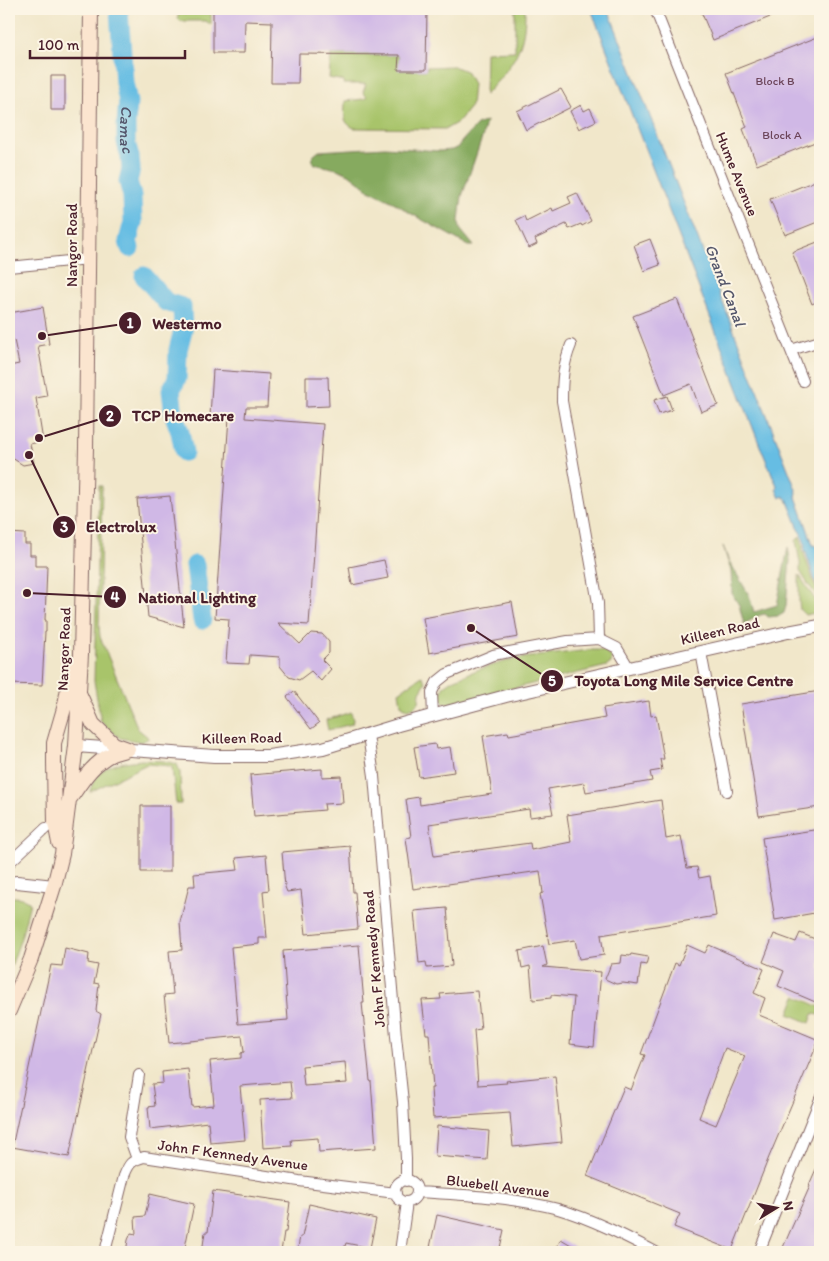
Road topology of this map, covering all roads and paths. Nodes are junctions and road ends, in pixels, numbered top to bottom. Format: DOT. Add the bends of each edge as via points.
graph roads {
  1 [pos="91,9"];
  2 [pos="656,9"];
  3 [pos="89,260"];
  4 [pos="9,267"];
  5 [pos="820,341"];
  6 [pos="571,345"];
  7 [pos="791,350"];
  8 [pos="803,381"];
  9 [pos="819,626"];
  10 [pos="599,639"];
  11 [pos="700,652"];
  12 [pos="81,654"];
  13 [pos="629,668"];
  14 [pos="79,692"];
  15 [pos="433,716"];
  16 [pos="368,735"];
  17 [pos="76,746"];
  18 [pos="128,750"];
  19 [pos="727,791"];
  20 [pos="69,800"];
  21 [pos="46,828"];
  22 [pos="62,854"];
  23 [pos="9,863"];
  24 [pos="9,883"];
  25 [pos="54,886"];
  26 [pos="9,1010"];
  27 [pos="139,1075"];
  28 [pos="820,1099"];
  29 [pos="137,1159"];
  30 [pos="406,1181"];
  31 [pos="417,1192"];
  32 [pos="396,1194"];
  33 [pos="408,1202"];
  34 [pos="105,1252"];
  35 [pos="400,1252"];
  36 [pos="656,1252"];
  37 [pos="758,1252"];
  1 -- 3 [label="main road, Nangor Road"];
  2 -- 7 [label="street, Hume Avenue"];
  3 -- 4 [label="street"];
  3 -- 12 [label="main road, Nangor Road"];
  5 -- 7 [label="street"];
  6 -- 10 [label="street" via="564,367 562,401 598,603"];
  7 -- 8 [label="street, Hume Avenue"];
  9 -- 11 [label="street, Killeen Road"];
  10 -- 13 [label="street" via="617,648"];
  10 -- 15 [label="street" via="568,641 493,655 447,674 436,682 432,692"];
  11 -- 13 [label="street, Killeen Road"];
  11 -- 19 [label="street"];
  12 -- 14 [label="main road, Nangor Road"];
  12 -- 22 [label="main road" via="70,677 54,743 55,823"];
  13 -- 15 [label="street, Killeen Road"];
  14 -- 17 [label="main road, Nangor Road"];
  14 -- 18 [label="main road" via="93,724 114,744"];
  15 -- 16 [label="street, Killeen Road"];
  16 -- 18 [label="street, Killeen Road" via="323,748 269,756"];
  16 -- 30 [label="street, John F Kennedy Road" via="403,1102"];
  17 -- 18 [label="street, Killeen Road"];
  17 -- 20 [label="main road, Nangor Road"];
  18 -- 20 [label="main road" via="112,754 98,763"];
  20 -- 22 [label="main road, Nangor Road"];
  21 -- 23 [label="street"];
  22 -- 25 [label="main road, Nangor Road"];
  24 -- 25 [label="street"];
  25 -- 26 [label="main road, Nangor Road" via="31,959"];
  27 -- 29 [label="street" via="129,1137"];
  28 -- 37 [label="street"];
  29 -- 32 [label="street, John F Kennedy Avenue" via="144,1157"];
  29 -- 34 [label="street, John F Kennedy Avenue" via="129,1165 124,1176"];
  30 -- 31 [label="street" via="414,1184"];
  30 -- 32 [label="street" via="398,1185"];
  31 -- 33 [label="street"];
  31 -- 36 [label="street, Bluebell Avenue" via="523,1201 559,1210 595,1222"];
  32 -- 33 [label="street" via="400,1200"];
  33 -- 35 [label="street"];
}
